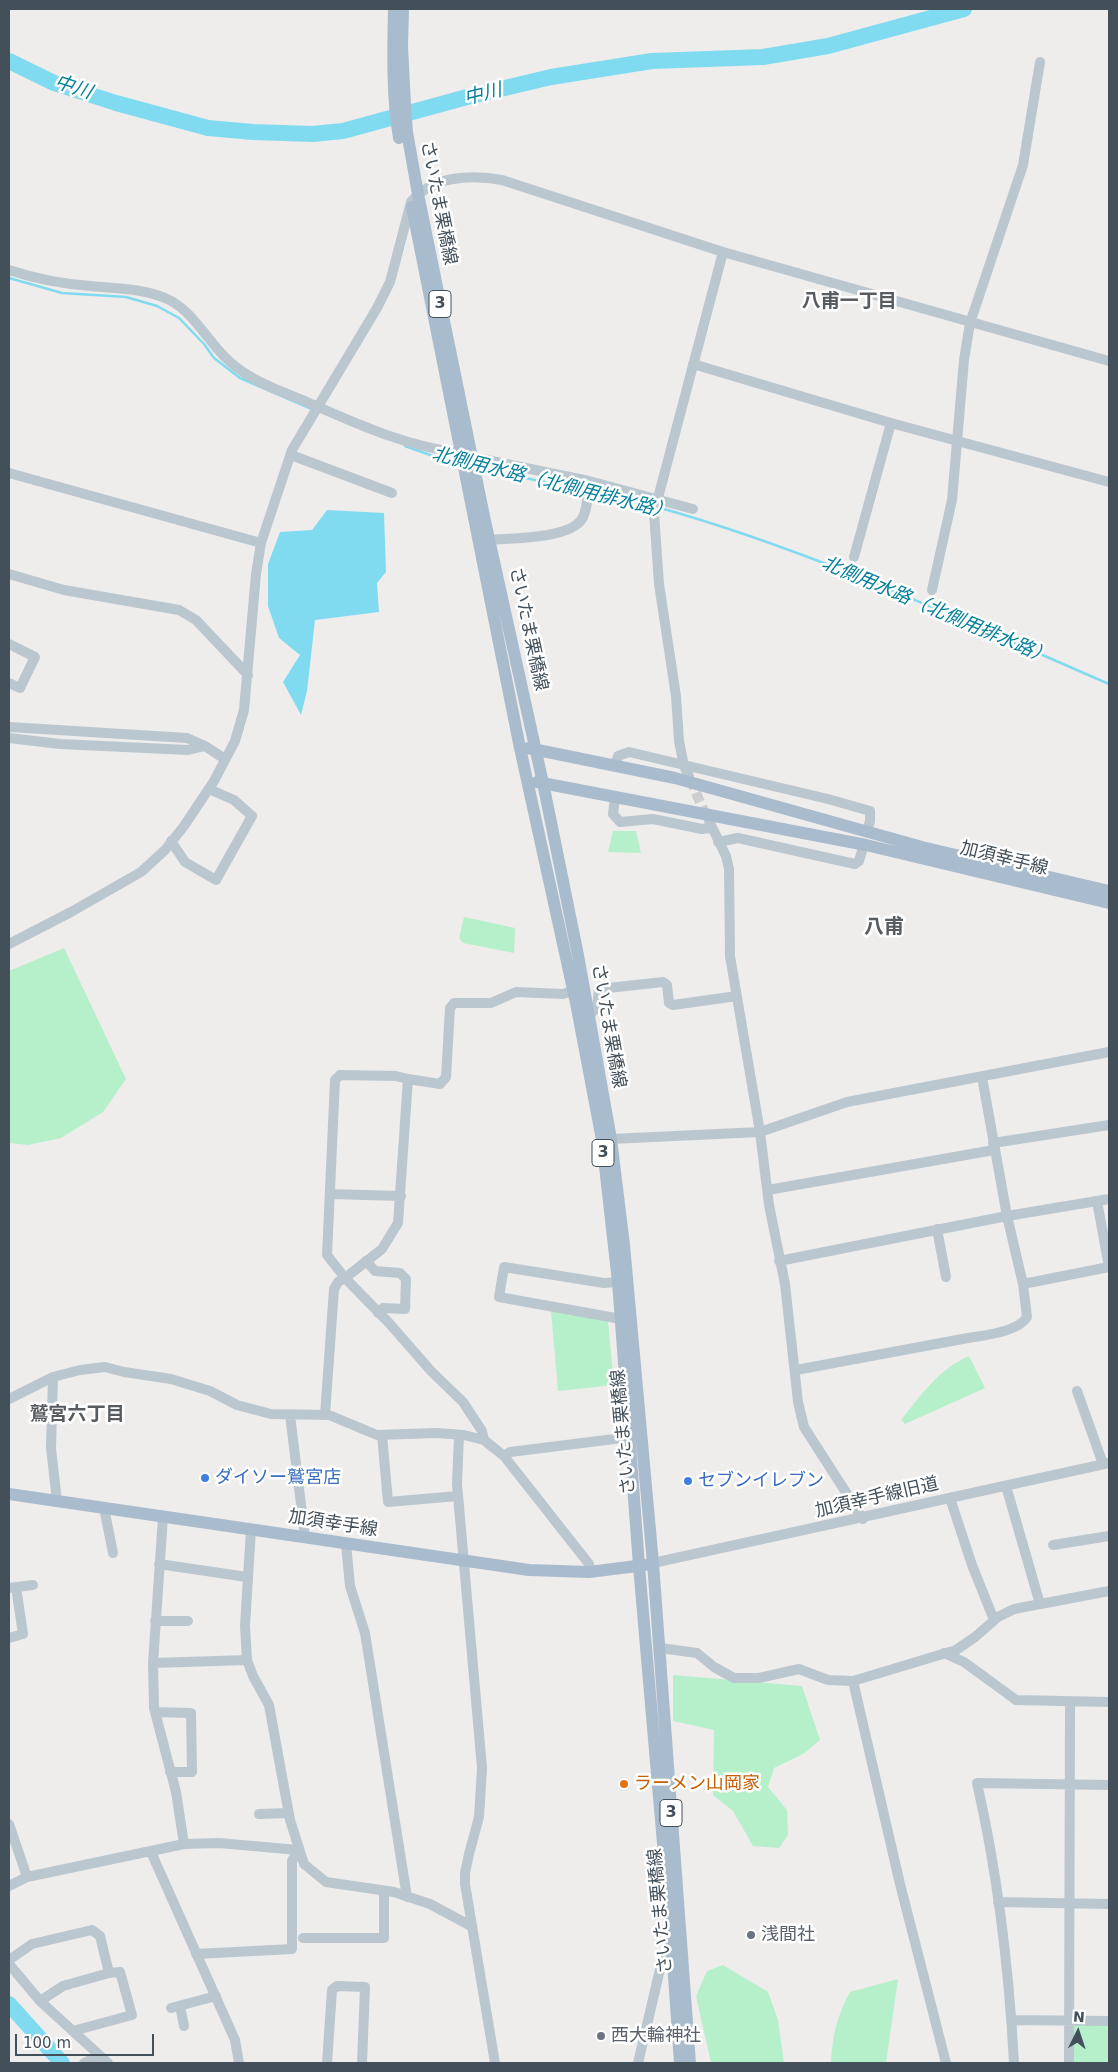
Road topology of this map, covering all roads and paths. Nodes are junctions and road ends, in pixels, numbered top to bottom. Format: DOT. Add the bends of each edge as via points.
graph roads {
  1 [pos="394,9"];
  2 [pos="403,9"];
  3 [pos="1040,62"];
  4 [pos="399,85"];
  5 [pos="414,198"];
  6 [pos="723,252"];
  7 [pos="9,270"];
  8 [pos="970,323"];
  9 [pos="1109,361"];
  10 [pos="693,364"];
  11 [pos="317,411"];
  12 [pos="892,423"];
  13 [pos="957,440"];
  14 [pos="291,455"];
  15 [pos="468,462"];
  16 [pos="9,473"];
  17 [pos="589,481"];
  18 [pos="1109,482"];
  19 [pos="392,493"];
  20 [pos="656,505"];
  21 [pos="694,509"];
  22 [pos="490,540"];
  23 [pos="261,542"];
  24 [pos="854,558"];
  25 [pos="9,574"];
  26 [pos="932,590"];
  27 [pos="9,644"];
  28 [pos="248,675"];
  29 [pos="9,683"];
  30 [pos="9,727"];
  31 [pos="9,738"];
  32 [pos="205,746"];
  33 [pos="520,748"];
  34 [pos="536,749"];
  35 [pos="225,759"];
  36 [pos="615,765"];
  37 [pos="684,766"];
  38 [pos="688,776"];
  39 [pos="528,782"];
  40 [pos="543,783"];
  41 [pos="208,789"];
  42 [pos="615,797"];
  43 [pos="867,831"];
  44 [pos="171,842"];
  45 [pos="718,842"];
  46 [pos="864,844"];
  47 [pos="1039,880"];
  48 [pos="1109,891"];
  49 [pos="1109,903"];
  50 [pos="9,944"];
  51 [pos="572,992"];
  52 [pos="737,996"];
  53 [pos="584,1021"];
  54 [pos="1109,1052"];
  55 [pos="982,1077"];
  56 [pos="408,1080"];
  57 [pos="1109,1125"];
  58 [pos="760,1132"];
  59 [pos="611,1139"];
  60 [pos="994,1146"];
  61 [pos="768,1190"];
  62 [pos="330,1194"];
  63 [pos="401,1196"];
  64 [pos="1109,1198"];
  65 [pos="1097,1201"];
  66 [pos="1007,1216"];
  67 [pos="937,1229"];
  68 [pos="366,1261"];
  69 [pos="779,1261"];
  70 [pos="946,1277"];
  71 [pos="344,1278"];
  72 [pos="618,1282"];
  73 [pos="1023,1284"];
  74 [pos="378,1313"];
  75 [pos="621,1319"];
  76 [pos="796,1370"];
  77 [pos="53,1377"];
  78 [pos="1077,1391"];
  79 [pos="9,1399"];
  80 [pos="325,1415"];
  81 [pos="290,1416"];
  82 [pos="460,1435"];
  83 [pos="382,1436"];
  84 [pos="630,1437"];
  85 [pos="484,1440"];
  86 [pos="504,1456"];
  87 [pos="1106,1464"];
  88 [pos="1006,1486"];
  89 [pos="9,1494"];
  90 [pos="458,1496"];
  91 [pos="950,1498"];
  92 [pos="57,1501"];
  93 [pos="104,1508"];
  94 [pos="163,1517"];
  95 [pos="863,1519"];
  96 [pos="251,1529"];
  97 [pos="1109,1536"];
  98 [pos="305,1537"];
  99 [pos="346,1544"];
  100 [pos="1053,1545"];
  101 [pos="113,1554"];
  102 [pos="462,1561"];
  103 [pos="159,1564"];
  104 [pos="653,1564"];
  105 [pos="639,1566"];
  106 [pos="590,1572"];
  107 [pos="247,1577"];
  108 [pos="33,1585"];
  109 [pos="13,1587"];
  110 [pos="1109,1591"];
  111 [pos="1040,1604"];
  112 [pos="994,1620"];
  113 [pos="156,1621"];
  114 [pos="188,1621"];
  115 [pos="9,1638"];
  116 [pos="660,1648"];
  117 [pos="944,1653"];
  118 [pos="247,1660"];
  119 [pos="153,1663"];
  120 [pos="853,1681"];
  121 [pos="1109,1702"];
  122 [pos="1070,1703"];
  123 [pos="155,1712"];
  124 [pos="170,1772"];
  125 [pos="1070,1784"];
  126 [pos="1109,1785"];
  127 [pos="289,1813"];
  128 [pos="259,1814"];
  129 [pos="9,1824"];
  130 [pos="184,1844"];
  131 [pos="298,1850"];
  132 [pos="151,1852"];
  133 [pos="27,1877"];
  134 [pos="9,1886"];
  135 [pos="384,1891"];
  136 [pos="407,1896"];
  137 [pos="998,1902"];
  138 [pos="1069,1904"];
  139 [pos="1109,1904"];
  140 [pos="471,1926"];
  141 [pos="303,1938"];
  142 [pos="672,1948"];
  143 [pos="196,1954"];
  144 [pos="9,1960"];
  145 [pos="9,1964"];
  146 [pos="109,1973"];
  147 [pos="216,1996"];
  148 [pos="40,2001"];
  149 [pos="1012,2020"];
  150 [pos="1069,2020"];
  151 [pos="1109,2021"];
  152 [pos="184,2026"];
  153 [pos="73,2031"];
  154 [pos="99,2056"];
  155 [pos="84,2063"];
  156 [pos="108,2063"];
  157 [pos="239,2063"];
  158 [pos="327,2063"];
  159 [pos="362,2063"];
  160 [pos="495,2063"];
  161 [pos="638,2063"];
  162 [pos="680,2063"];
  163 [pos="690,2063"];
  164 [pos="946,2063"];
  165 [pos="1014,2063"];
  166 [pos="1069,2063"];
  1 -- 4 [label="main road, さいたま栗橋線 / 3" via="393,46"];
  2 -- 4 [label="main road, さいたま栗橋線 / 3"];
  3 -- 8 [label="street" via="1023,165"];
  4 -- 5 [label="main road, さいたま栗橋線 / 3"];
  5 -- 6 [label="street" via="434,185 453,179 486,177"];
  5 -- 11 [label="street" via="390,282"];
  5 -- 15 [label="main road, さいたま栗橋線 / 3"];
  6 -- 8 [label="street" via="900,300"];
  6 -- 10 [label="street"];
  7 -- 11 [label="street" via="42,280 138,290 167,298 199,324 230,361 249,375"];
  8 -- 9 [label="street"];
  8 -- 13 [label="street"];
  10 -- 12 [label="street"];
  10 -- 20 [label="street"];
  11 -- 14 [label="street"];
  11 -- 15 [label="street"];
  12 -- 13 [label="street"];
  12 -- 24 [label="street"];
  13 -- 18 [label="street"];
  13 -- 26 [label="street" via="952,500"];
  14 -- 19 [label="street"];
  14 -- 23 [label="street"];
  15 -- 17 [label="street"];
  15 -- 22 [label="main road, さいたま栗橋線 / 3"];
  15 -- 33 [label="main road, さいたま栗橋線 / 3"];
  16 -- 23 [label="street"];
  17 -- 20 [label="street"];
  17 -- 22 [label="street" via="586,507 574,526 548,535"];
  20 -- 21 [label="street"];
  20 -- 37 [label="street" via="659,584"];
  22 -- 34 [label="main road, さいたま栗橋線 / 3"];
  23 -- 28 [label="street"];
  25 -- 28 [label="street" via="64,590 179,610 196,620"];
  27 -- 29 [label="street" via="35,657 20,688"];
  28 -- 35 [label="street" via="244,710 235,741"];
  30 -- 32 [label="street" via="187,738"];
  31 -- 32 [label="street" via="60,744 188,750"];
  32 -- 35 [label="street"];
  33 -- 34 [label="main road, 加須幸手線"];
  33 -- 39 [label="main road, さいたま栗橋線 / 3"];
  34 -- 36 [label="main road, 加須幸手線"];
  34 -- 40 [label="main road, さいたま栗橋線 / 3"];
  35 -- 41 [label="street"];
  36 -- 37 [label="street" via="618,756 629,752"];
  36 -- 43 [label="main road, 加須幸手線" via="675,778"];
  37 -- 38 [label="street"];
  37 -- 43 [label="street" via="870,811"];
  39 -- 40 [label="main road, 加須幸手線"];
  39 -- 51 [label="main road, さいたま栗橋線 / 3"];
  40 -- 42 [label="main road, 加須幸手線"];
  40 -- 53 [label="main road, さいたま栗橋線 / 3"];
  41 -- 44 [label="street"];
  41 -- 44 [label="street" via="234,800 252,816 216,880 185,862"];
  42 -- 45 [label="street" via="613,814 620,822 653,819 702,829 710,825"];
  42 -- 46 [label="main road, 加須幸手線"];
  43 -- 47 [label="main road, 加須幸手線"];
  44 -- 50 [label="street" via="141,872"];
  45 -- 46 [label="street" via="738,838 856,864"];
  45 -- 52 [label="street" via="729,869 730,956"];
  46 -- 47 [label="main road, 加須幸手線"];
  47 -- 48 [label="main road, 加須幸手線"];
  47 -- 49 [label="main road, 加須幸手線"];
  51 -- 53 [label="main road, さいたま栗橋線 / 3"];
  51 -- 56 [label="street" via="516,992 491,1003 454,1003 450,1008 446,1078 440,1084"];
  52 -- 53 [label="street" via="673,1006 669,1003 664,982 599,989 597,1006"];
  52 -- 58 [label="street"];
  53 -- 59 [label="main road, さいたま栗橋線 / 3"];
  53 -- 72 [label="main road, さいたま栗橋線 / 3"];
  54 -- 55 [label="street"];
  55 -- 58 [label="street" via="847,1102"];
  55 -- 60 [label="street"];
  56 -- 62 [label="street" via="396,1076 340,1074 335,1080"];
  56 -- 63 [label="street"];
  57 -- 60 [label="street"];
  58 -- 59 [label="street"];
  58 -- 61 [label="street"];
  59 -- 104 [label="main road, さいたま栗橋線 / 3" via="624,1245"];
  60 -- 61 [label="street"];
  60 -- 66 [label="street"];
  61 -- 69 [label="street"];
  62 -- 63 [label="street"];
  62 -- 71 [label="street" via="327,1255"];
  63 -- 68 [label="street" via="398,1223 382,1249"];
  64 -- 65 [label="street"];
  65 -- 66 [label="street"];
  65 -- 73 [label="street" via="1109,1268"];
  66 -- 67 [label="street"];
  66 -- 73 [label="street"];
  67 -- 69 [label="street"];
  67 -- 70 [label="street"];
  68 -- 71 [label="street"];
  68 -- 74 [label="street" via="375,1270 400,1273 406,1279 405,1309 384,1308"];
  69 -- 76 [label="street"];
  71 -- 74 [label="street"];
  71 -- 80 [label="street" via="334,1289"];
  72 -- 75 [label="main road, さいたま栗橋線 / 3"];
  72 -- 75 [label="street" via="604,1283 504,1267 499,1297"];
  73 -- 76 [label="street" via="1027,1317 1024,1322 998,1334"];
  74 -- 85 [label="street" via="463,1402 482,1431"];
  75 -- 84 [label="main road, さいたま栗橋線 / 3"];
  76 -- 95 [label="street" via="804,1427"];
  77 -- 79 [label="street"];
  77 -- 81 [label="street" via="105,1367 171,1379 210,1391 237,1404"];
  77 -- 92 [label="street" via="51,1448"];
  78 -- 87 [label="street"];
  80 -- 81 [label="street"];
  80 -- 83 [label="street"];
  81 -- 98 [label="street"];
  82 -- 83 [label="street"];
  82 -- 85 [label="street"];
  82 -- 90 [label="street"];
  83 -- 90 [label="street" via="388,1502"];
  84 -- 86 [label="street" via="510,1452"];
  84 -- 105 [label="main road, さいたま栗橋線 / 3"];
  85 -- 86 [label="street"];
  86 -- 106 [label="street" via="588,1564"];
  87 -- 88 [label="street, 加須幸手線旧道"];
  88 -- 91 [label="street, 加須幸手線旧道"];
  88 -- 111 [label="street"];
  89 -- 92 [label="main road, 加須幸手線"];
  90 -- 102 [label="street"];
  91 -- 95 [label="street, 加須幸手線旧道"];
  91 -- 112 [label="street"];
  92 -- 93 [label="main road, 加須幸手線"];
  93 -- 94 [label="main road, 加須幸手線"];
  93 -- 101 [label="street"];
  94 -- 96 [label="main road, 加須幸手線"];
  94 -- 103 [label="street"];
  95 -- 104 [label="street, 加須幸手線旧道"];
  96 -- 98 [label="main road, 加須幸手線"];
  96 -- 107 [label="street"];
  97 -- 100 [label="street"];
  98 -- 99 [label="main road, 加須幸手線"];
  99 -- 102 [label="main road, 加須幸手線"];
  99 -- 136 [label="street" via="350,1586 365,1633"];
  102 -- 106 [label="main road, 加須幸手線" via="549,1572"];
  102 -- 140 [label="street" via="482,1768 479,1817 465,1873"];
  103 -- 107 [label="street"];
  103 -- 113 [label="street"];
  104 -- 105 [label="main road, 加須幸手線"];
  104 -- 116 [label="main road, さいたま栗橋線 / 3"];
  105 -- 106 [label="main road, 加須幸手線"];
  105 -- 142 [label="main road, さいたま栗橋線 / 3"];
  107 -- 118 [label="street"];
  108 -- 109 [label="street"];
  109 -- 115 [label="street" via="23,1634"];
  110 -- 111 [label="street"];
  111 -- 112 [label="street" via="1014,1609"];
  112 -- 117 [label="street" via="962,1646"];
  113 -- 114 [label="street"];
  113 -- 119 [label="street"];
  116 -- 120 [label="street" via="696,1653 734,1678 759,1678 799,1669 828,1680"];
  116 -- 163 [label="main road, さいたま栗橋線 / 3"];
  117 -- 120 [label="street"];
  117 -- 122 [label="street" via="964,1662 1016,1700"];
  118 -- 119 [label="street"];
  118 -- 127 [label="street" via="269,1705"];
  119 -- 123 [label="street"];
  120 -- 164 [label="street"];
  121 -- 122 [label="street"];
  122 -- 125 [label="street"];
  123 -- 124 [label="street"];
  123 -- 124 [label="street" via="191,1713 192,1772"];
  124 -- 130 [label="street"];
  125 -- 126 [label="street"];
  125 -- 137 [label="street" via="977,1783"];
  125 -- 138 [label="street"];
  127 -- 128 [label="street"];
  127 -- 131 [label="street"];
  129 -- 133 [label="street"];
  130 -- 131 [label="street" via="219,1843"];
  130 -- 132 [label="street"];
  131 -- 135 [label="street" via="304,1864 326,1882"];
  131 -- 143 [label="street" via="292,1861 292,1949"];
  132 -- 133 [label="street"];
  132 -- 143 [label="street"];
  133 -- 134 [label="street"];
  135 -- 136 [label="street"];
  135 -- 141 [label="street" via="384,1938"];
  136 -- 140 [label="street" via="430,1904"];
  137 -- 138 [label="street"];
  137 -- 149 [label="street"];
  138 -- 139 [label="street"];
  138 -- 150 [label="street"];
  140 -- 160 [label="street"];
  142 -- 161 [label="street" via="661,1965"];
  142 -- 162 [label="main road, さいたま栗橋線 / 3"];
  143 -- 147 [label="street"];
  144 -- 146 [label="street" via="32,1944 92,1930 100,1936"];
  145 -- 148 [label="street"];
  146 -- 148 [label="street" via="63,1986"];
  146 -- 153 [label="street" via="120,1972 132,2015"];
  147 -- 152 [label="street" via="175,2007"];
  147 -- 157 [label="street" via="235,2040"];
  148 -- 153 [label="street"];
  149 -- 150 [label="street"];
  149 -- 165 [label="street"];
  150 -- 151 [label="street"];
  150 -- 166 [label="street"];
  153 -- 154 [label="street"];
  154 -- 155 [label="street"];
  154 -- 156 [label="street"];
  158 -- 159 [label="street" via="332,1990 337,1986 365,1987"];
}
